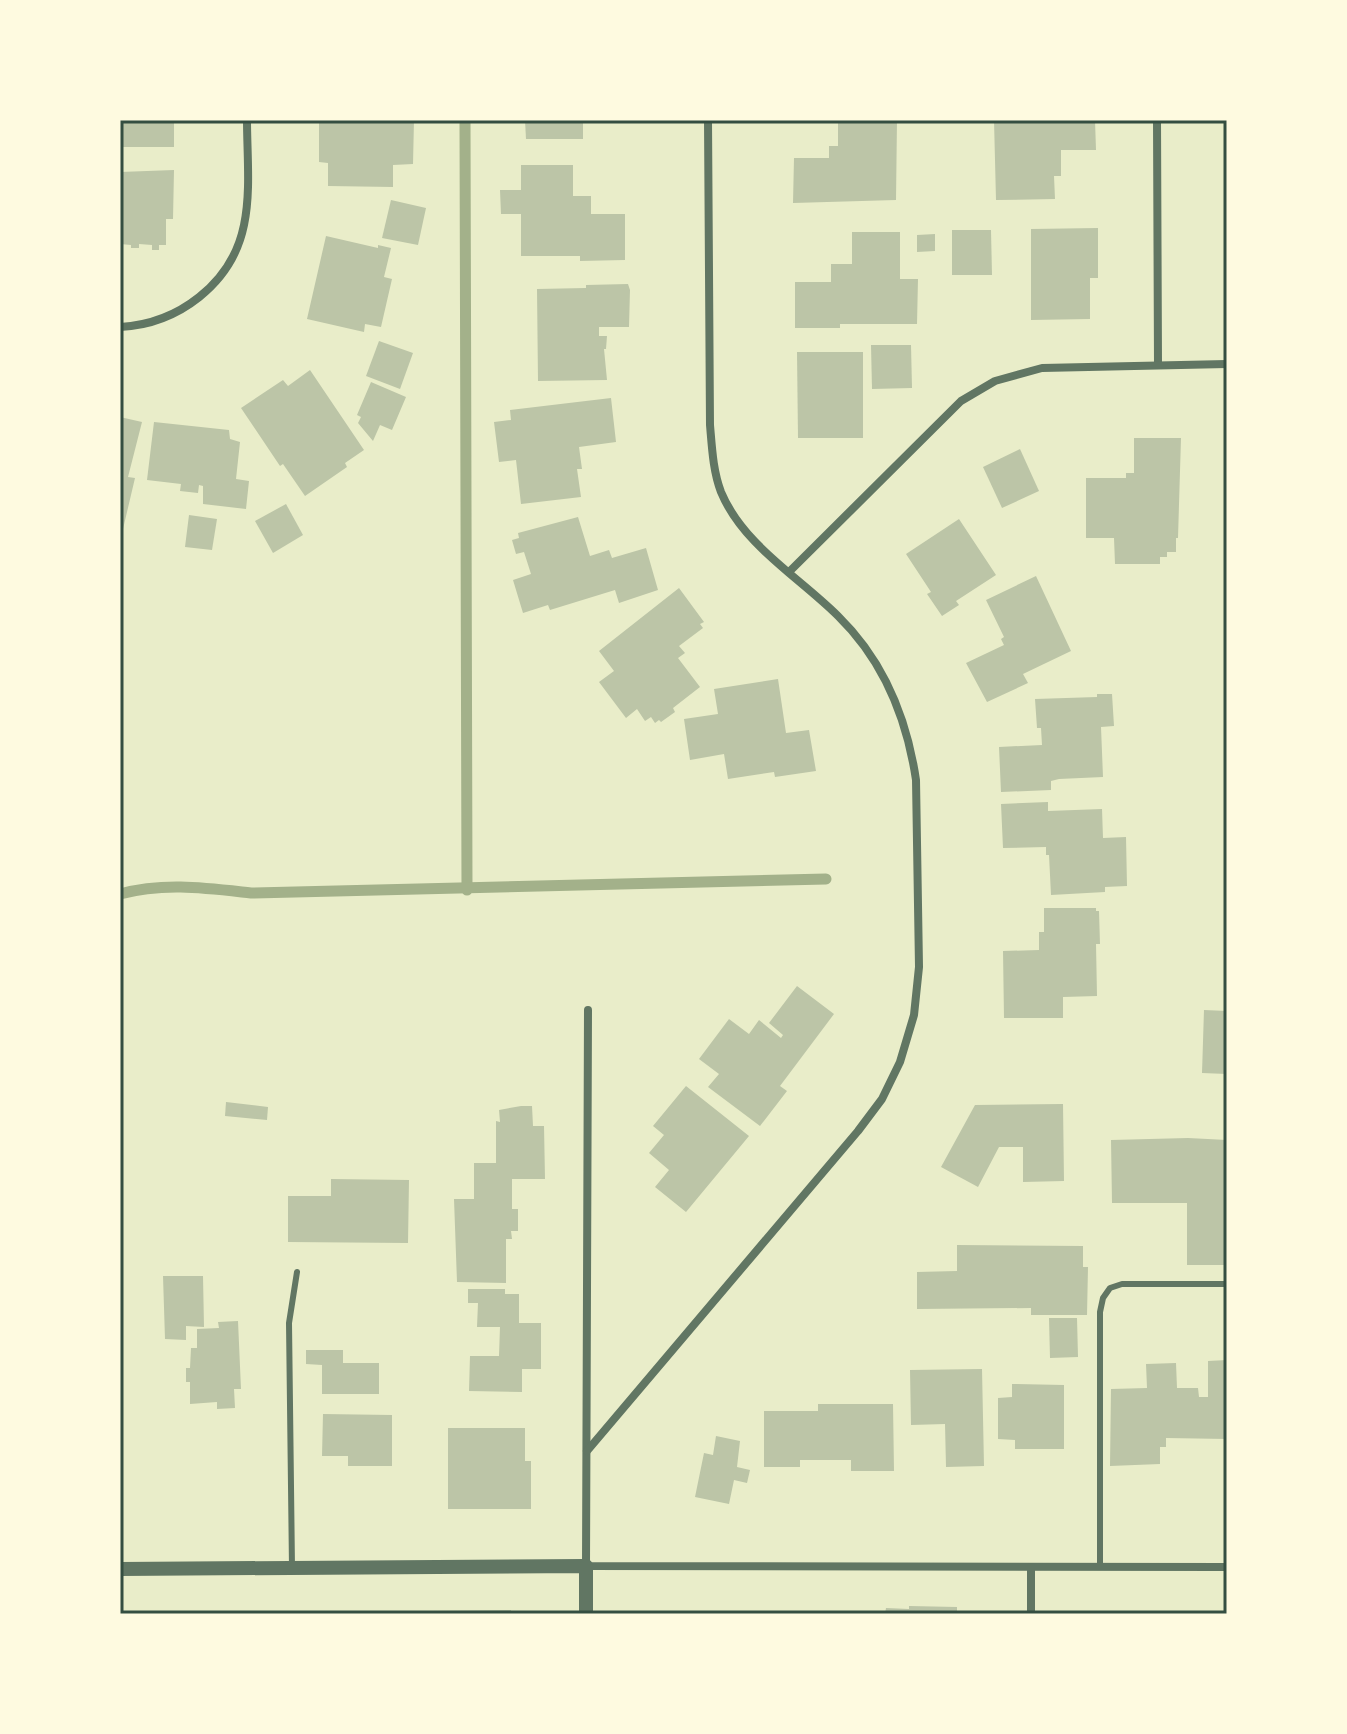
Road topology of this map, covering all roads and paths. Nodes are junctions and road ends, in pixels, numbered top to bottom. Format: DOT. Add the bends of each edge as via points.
graph roads {
  1 [pos="247,120"];
  2 [pos="708,120"];
  3 [pos="1157,120"];
  4 [pos="120,327"];
  5 [pos="1227,364"];
  6 [pos="1158,365"];
  7 [pos="789,572"];
  8 [pos="588,1010"];
  9 [pos="297,1272"];
  10 [pos="1227,1284"];
  11 [pos="587,1451"];
  12 [pos="586,1566"];
  13 [pos="1031,1567"];
  14 [pos="1100,1567"];
  15 [pos="1227,1567"];
  16 [pos="292,1568"];
  17 [pos="120,1569"];
  18 [pos="586,1614"];
  19 [pos="1031,1614"];
  1 -- 4 [label="street" via="247,208 239,245 203,296 147,324"];
  2 -- 7 [label="street" via="715,469 731,510 758,545"];
  3 -- 6 [label="street"];
  5 -- 6 [label="street"];
  6 -- 7 [label="street" via="1042,368 977,390"];
  7 -- 11 [label="street" via="858,639 894,697 906,731 916,780 919,967 914,1015 900,1062 858,1131"];
  8 -- 11 [label="street"];
  9 -- 16 [label="lane" via="289,1323"];
  10 -- 14 [label="lane" via="1122,1284 1103,1298"];
  11 -- 12 [label="street"];
  12 -- 13 [label="street"];
  12 -- 16 [label="street"];
  12 -- 18 [label="street"];
  13 -- 14 [label="street"];
  13 -- 19 [label="street"];
  14 -- 15 [label="street"];
  16 -- 17 [label="street"];
}
